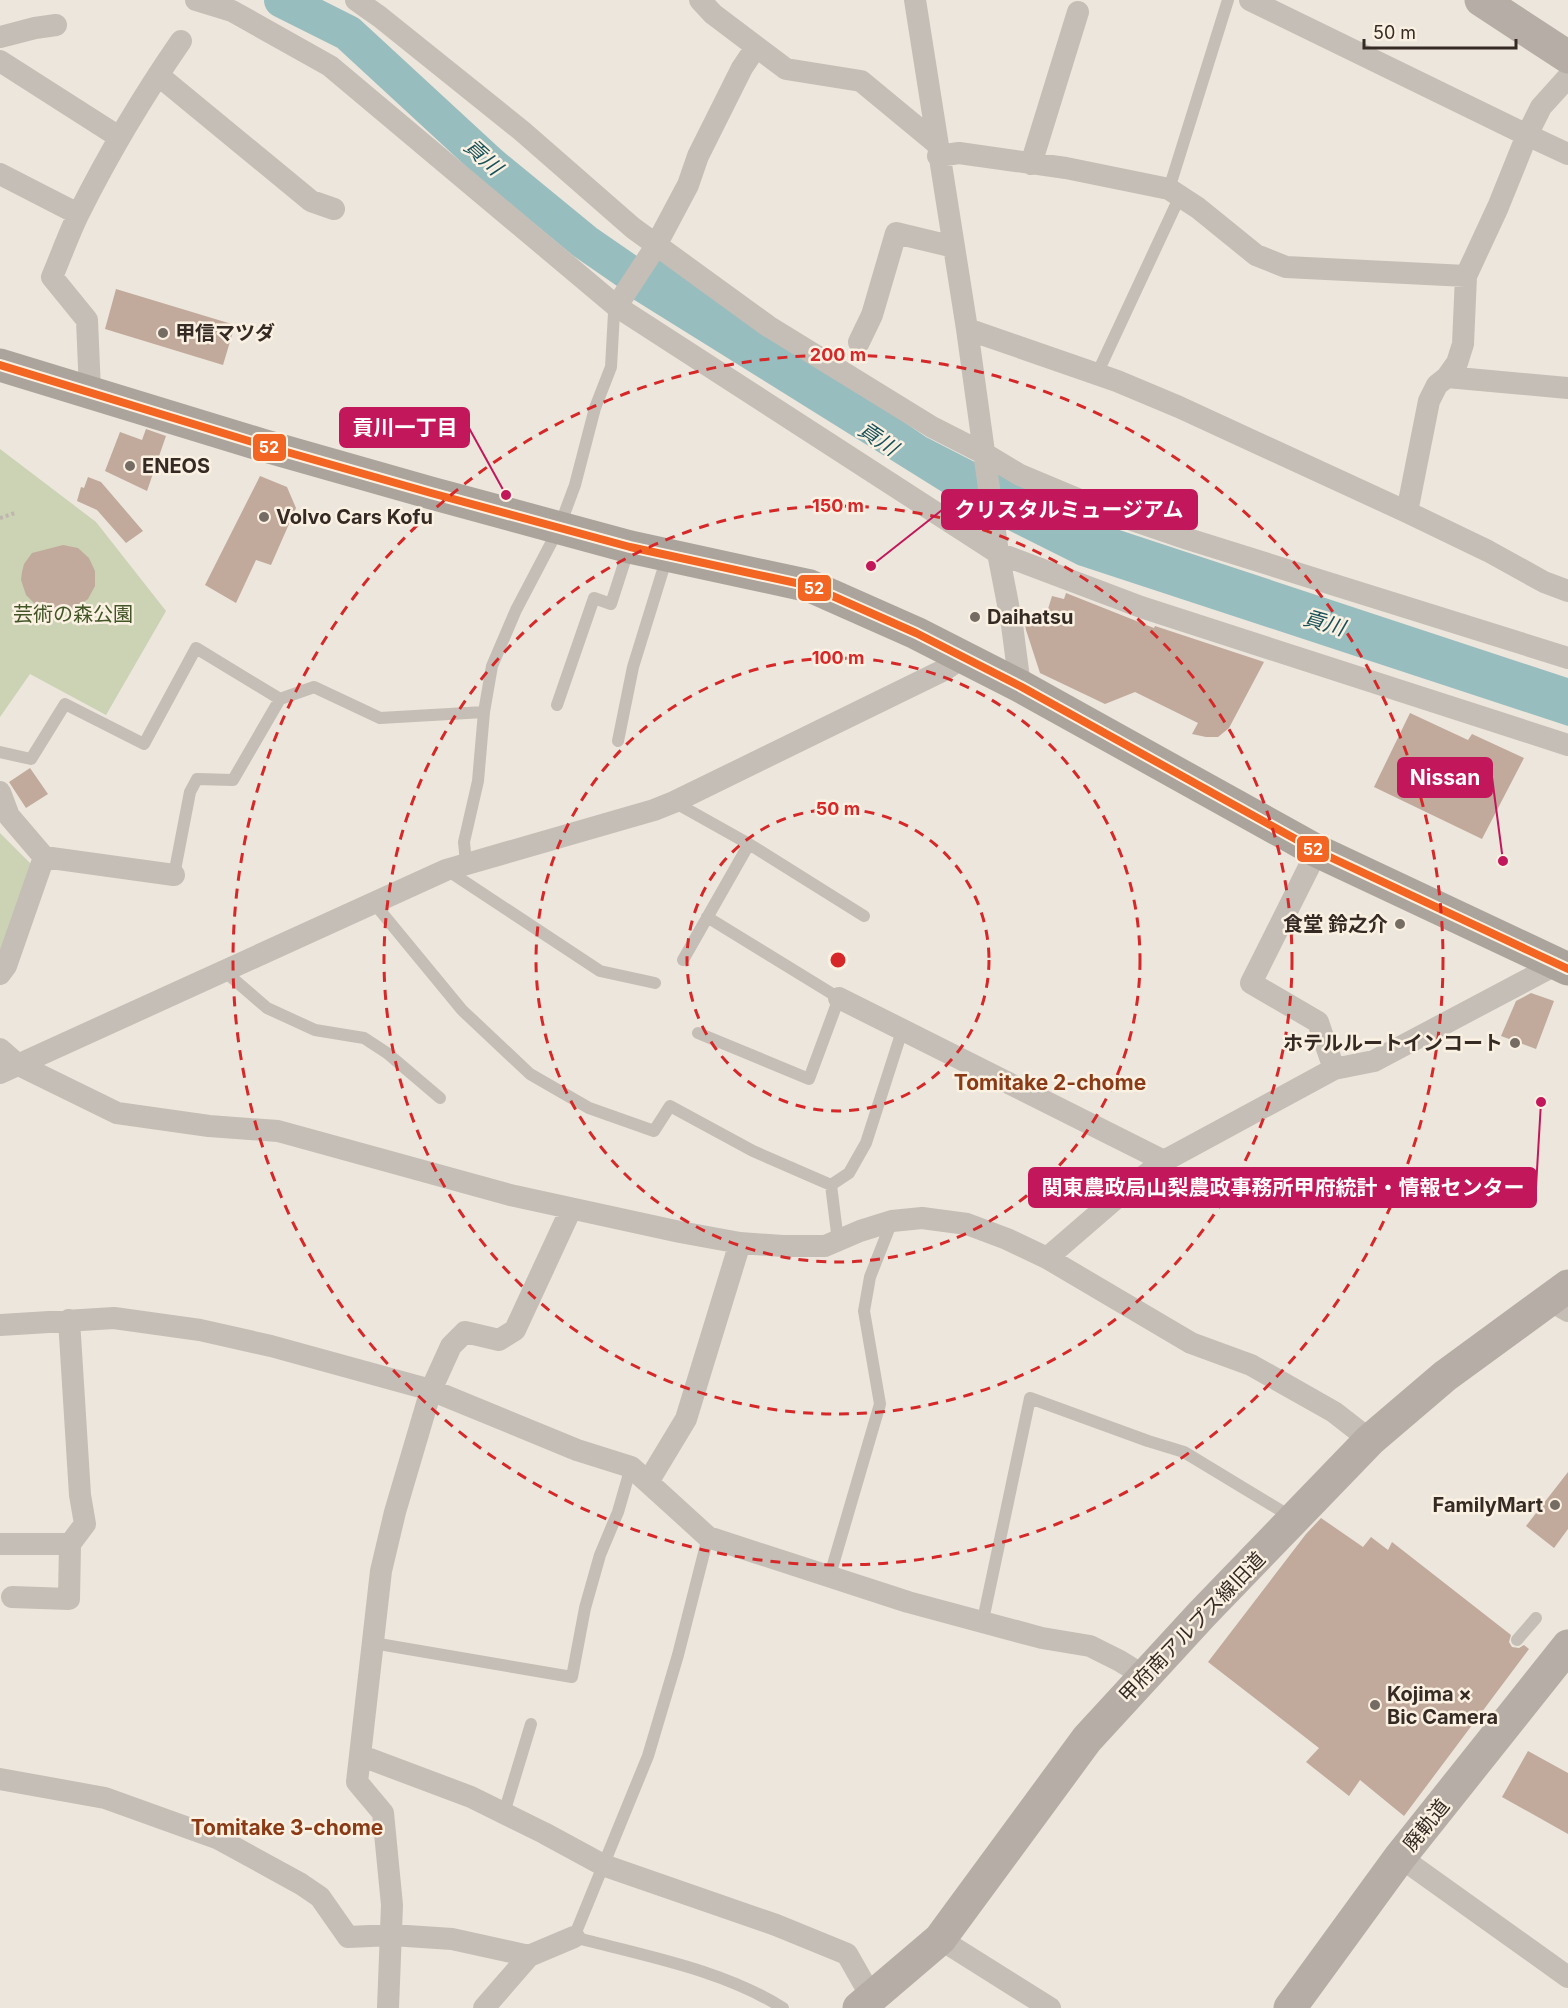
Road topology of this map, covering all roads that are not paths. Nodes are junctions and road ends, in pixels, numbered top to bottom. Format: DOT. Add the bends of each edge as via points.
graph roads {
  1 [pos="196,0"];
  2 [pos="356,0"];
  3 [pos="700,0"];
  4 [pos="915,0"];
  5 [pos="1228,0"];
  6 [pos="1250,0"];
  7 [pos="1481,0"];
  8 [pos="1078,12"];
  9 [pos="56,25"];
  10 [pos="0,38"];
  11 [pos="181,41"];
  12 [pos="756,47"];
  13 [pos="1568,57"];
  14 [pos="0,61"];
  15 [pos="158,75"];
  16 [pos="1568,77"];
  17 [pos="1527,135"];
  18 [pos="120,137"];
  19 [pos="937,149"];
  20 [pos="1568,154"];
  21 [pos="1032,164"];
  22 [pos="0,174"];
  23 [pos="1175,192"];
  24 [pos="334,209"];
  25 [pos="78,214"];
  26 [pos="655,247"];
  27 [pos="954,247"];
  28 [pos="1466,276"];
  29 [pos="618,303"];
  30 [pos="967,329"];
  31 [pos="859,342"];
  32 [pos="0,365"];
  33 [pos="1097,374"];
  34 [pos="1447,377"];
  35 [pos="1568,388"];
  36 [pos="90,391"];
  37 [pos="986,458"];
  38 [pos="1407,512"];
  39 [pos="558,528"];
  40 [pos="630,547"];
  41 [pos="998,553"];
  42 [pos="668,556"];
  43 [pos="1568,591"];
  44 [pos="962,658"];
  45 [pos="1568,658"];
  46 [pos="1020,686"];
  47 [pos="280,699"];
  48 [pos="557,705"];
  49 [pos="484,712"];
  50 [pos="618,741"];
  51 [pos="1568,745"];
  52 [pos="0,752"];
  53 [pos="0,792"];
  54 [pos="674,802"];
  55 [pos="749,843"];
  56 [pos="1317,851"];
  57 [pos="44,857"];
  58 [pos="456,866"];
  59 [pos="174,875"];
  60 [pos="373,902"];
  61 [pos="864,916"];
  62 [pos="707,917"];
  63 [pos="683,960"];
  64 [pos="1563,966"];
  65 [pos="223,970"];
  66 [pos="0,974"];
  67 [pos="655,983"];
  68 [pos="839,998"];
  69 [pos="902,1031"];
  70 [pos="698,1033"];
  71 [pos="0,1049"];
  72 [pos="9,1069"];
  73 [pos="1334,1069"];
  74 [pos="440,1098"];
  75 [pos="1164,1161"];
  76 [pos="831,1185"];
  77 [pos="571,1209"];
  78 [pos="892,1221"];
  79 [pos="838,1241"];
  80 [pos="740,1242"];
  81 [pos="1047,1258"];
  82 [pos="1562,1299"];
  83 [pos="69,1320"];
  84 [pos="0,1325"];
  85 [pos="431,1390"];
  86 [pos="1370,1440"];
  87 [pos="631,1467"];
  88 [pos="648,1482"];
  89 [pos="1295,1519"];
  90 [pos="708,1537"];
  91 [pos="0,1544"];
  92 [pos="70,1544"];
  93 [pos="830,1575"];
  94 [pos="12,1597"];
  95 [pos="1536,1618"];
  96 [pos="983,1620"];
  97 [pos="1517,1640"];
  98 [pos="373,1643"];
  99 [pos="1563,1660"];
  100 [pos="1144,1676"];
  101 [pos="531,1724"];
  102 [pos="362,1756"];
  103 [pos="0,1779"];
  104 [pos="504,1813"];
  105 [pos="1400,1857"];
  106 [pos="603,1865"];
  107 [pos="392,1935"];
  108 [pos="574,1936"];
  109 [pos="940,1939"];
  110 [pos="529,1956"];
  111 [pos="1568,1977"];
  112 [pos="865,2003"];
  113 [pos="388,2008"];
  114 [pos="483,2008"];
  115 [pos="783,2008"];
  116 [pos="1050,2008"];
  117 [pos="1290,2008"];
  1 -- 29 [label="street" via="232,11 330,66"];
  2 -- 26 [label="street" via="522,131"];
  3 -- 12 [label="street"];
  4 -- 19 [label="street"];
  5 -- 23 [label="lane"];
  6 -- 17 [label="street"];
  7 -- 13 [label="street"];
  8 -- 21 [label="street"];
  9 -- 10 [label="street"];
  11 -- 15 [label="street"];
  12 -- 19 [label="street" via="786,69 861,81"];
  12 -- 26 [label="street" via="742,68"];
  14 -- 18 [label="street"];
  15 -- 18 [label="street"];
  15 -- 24 [label="street" via="311,201"];
  16 -- 17 [label="street" via="1541,107"];
  17 -- 20 [label="street"];
  17 -- 28 [label="street"];
  18 -- 25 [label="street"];
  19 -- 21 [label="street"];
  19 -- 27 [label="street"];
  21 -- 23 [label="street"];
  22 -- 25 [label="street"];
  23 -- 28 [label="street" via="1256,255 1286,267"];
  23 -- 33 [label="lane"];
  25 -- 36 [label="street" via="52,277 87,320"];
  26 -- 29 [label="street"];
  26 -- 37 [label="street" via="768,326"];
  27 -- 30 [label="street"];
  27 -- 31 [label="street" via="896,233 872,315"];
  28 -- 34 [label="street" via="1463,344"];
  29 -- 39 [label="lane" via="610,367"];
  29 -- 41 [label="street"];
  30 -- 33 [label="street"];
  30 -- 37 [label="street"];
  32 -- 36 [label="highway"];
  33 -- 38 [label="street" via="1179,407"];
  34 -- 35 [label="street"];
  34 -- 38 [label="street" via="1437,385 1429,401"];
  36 -- 39 [label="highway" via="262,445"];
  37 -- 41 [label="street"];
  37 -- 45 [label="street" via="1106,511 1188,540"];
  38 -- 43 [label="street"];
  39 -- 40 [label="highway"];
  39 -- 49 [label="lane" via="492,666"];
  40 -- 42 [label="highway"];
  40 -- 48 [label="lane" via="611,604 594,598"];
  41 -- 46 [label="street"];
  41 -- 51 [label="street" via="1141,607"];
  42 -- 44 [label="highway" via="810,586"];
  42 -- 50 [label="lane" via="633,667"];
  44 -- 46 [label="highway"];
  44 -- 54 [label="street"];
  46 -- 56 [label="highway"];
  47 -- 49 [label="lane" via="314,687 381,718"];
  47 -- 52 [label="lane" via="196,648 144,744 65,704 31,759"];
  47 -- 59 [label="lane" via="233,780 197,779 190,792"];
  49 -- 58 [label="lane" via="478,782"];
  53 -- 57 [label="street" via="9,816"];
  54 -- 55 [label="lane"];
  54 -- 58 [label="street"];
  55 -- 61 [label="lane"];
  55 -- 62 [label="lane"];
  56 -- 64 [label="highway"];
  56 -- 73 [label="street" via="1251,983 1318,1022"];
  57 -- 59 [label="street"];
  57 -- 66 [label="street"];
  58 -- 60 [label="street"];
  58 -- 67 [label="lane" via="600,971"];
  60 -- 65 [label="street"];
  60 -- 76 [label="lane" via="462,1010 530,1074 589,1108 654,1131 670,1106 753,1151"];
  62 -- 63 [label="lane"];
  62 -- 68 [label="lane"];
  64 -- 73 [label="street" via="1374,1061"];
  65 -- 72 [label="street"];
  65 -- 74 [label="lane" via="267,1008 315,1030 364,1038"];
  68 -- 69 [label="street"];
  68 -- 70 [label="lane" via="808,1079"];
  69 -- 75 [label="street"];
  69 -- 76 [label="lane" via="866,1143 849,1173"];
  71 -- 72 [label="street"];
  72 -- 77 [label="street" via="117,1113 278,1131"];
  73 -- 75 [label="street"];
  75 -- 81 [label="street"];
  76 -- 79 [label="lane"];
  77 -- 80 [label="street"];
  77 -- 85 [label="street" via="515,1330 499,1340 465,1332 451,1346"];
  78 -- 79 [label="street"];
  78 -- 81 [label="street" via="922,1218 967,1224"];
  78 -- 93 [label="lane" via="870,1277 864,1311 880,1404"];
  79 -- 80 [label="street" via="825,1246"];
  80 -- 88 [label="street" via="686,1419"];
  81 -- 86 [label="street" via="1191,1343 1251,1365 1334,1412"];
  82 -- 86 [label="street, 甲府南アルプス線旧道" via="1445,1376"];
  83 -- 84 [label="street"];
  83 -- 85 [label="street" via="114,1318 200,1330"];
  83 -- 92 [label="street" via="85,1524"];
  85 -- 87 [label="street" via="577,1450"];
  85 -- 98 [label="street" via="381,1571"];
  86 -- 89 [label="street, 甲府南アルプス線旧道"];
  87 -- 88 [label="street"];
  87 -- 98 [label="lane" via="585,1608 572,1677"];
  88 -- 90 [label="street"];
  89 -- 96 [label="lane" via="1184,1452 1030,1398"];
  89 -- 100 [label="street, 甲府南アルプス線旧道"];
  90 -- 93 [label="street"];
  90 -- 106 [label="lane" via="648,1756"];
  91 -- 92 [label="street"];
  92 -- 94 [label="street" via="69,1599"];
  93 -- 96 [label="street" via="908,1602"];
  95 -- 97 [label="lane"];
  96 -- 100 [label="street" via="1042,1638 1090,1646"];
  98 -- 102 [label="street"];
  99 -- 105 [label="street, 廃軌道"];
  100 -- 109 [label="street, 甲府南アルプス線旧道" via="1087,1739"];
  101 -- 104 [label="lane"];
  102 -- 104 [label="street"];
  102 -- 107 [label="street" via="357,1782 383,1813"];
  103 -- 107 [label="street" via="105,1798 219,1839 320,1897 348,1937"];
  104 -- 106 [label="street"];
  105 -- 111 [label="street"];
  105 -- 117 [label="street, 廃軌道"];
  106 -- 108 [label="lane"];
  106 -- 112 [label="street" via="847,1954"];
  107 -- 110 [label="street" via="452,1939"];
  107 -- 113 [label="street"];
  108 -- 110 [label="street"];
  108 -- 115 [label="lane" via="709,1973"];
  109 -- 112 [label="street, 甲府南アルプス線旧道"];
  109 -- 116 [label="street"];
  110 -- 114 [label="street"];
}
